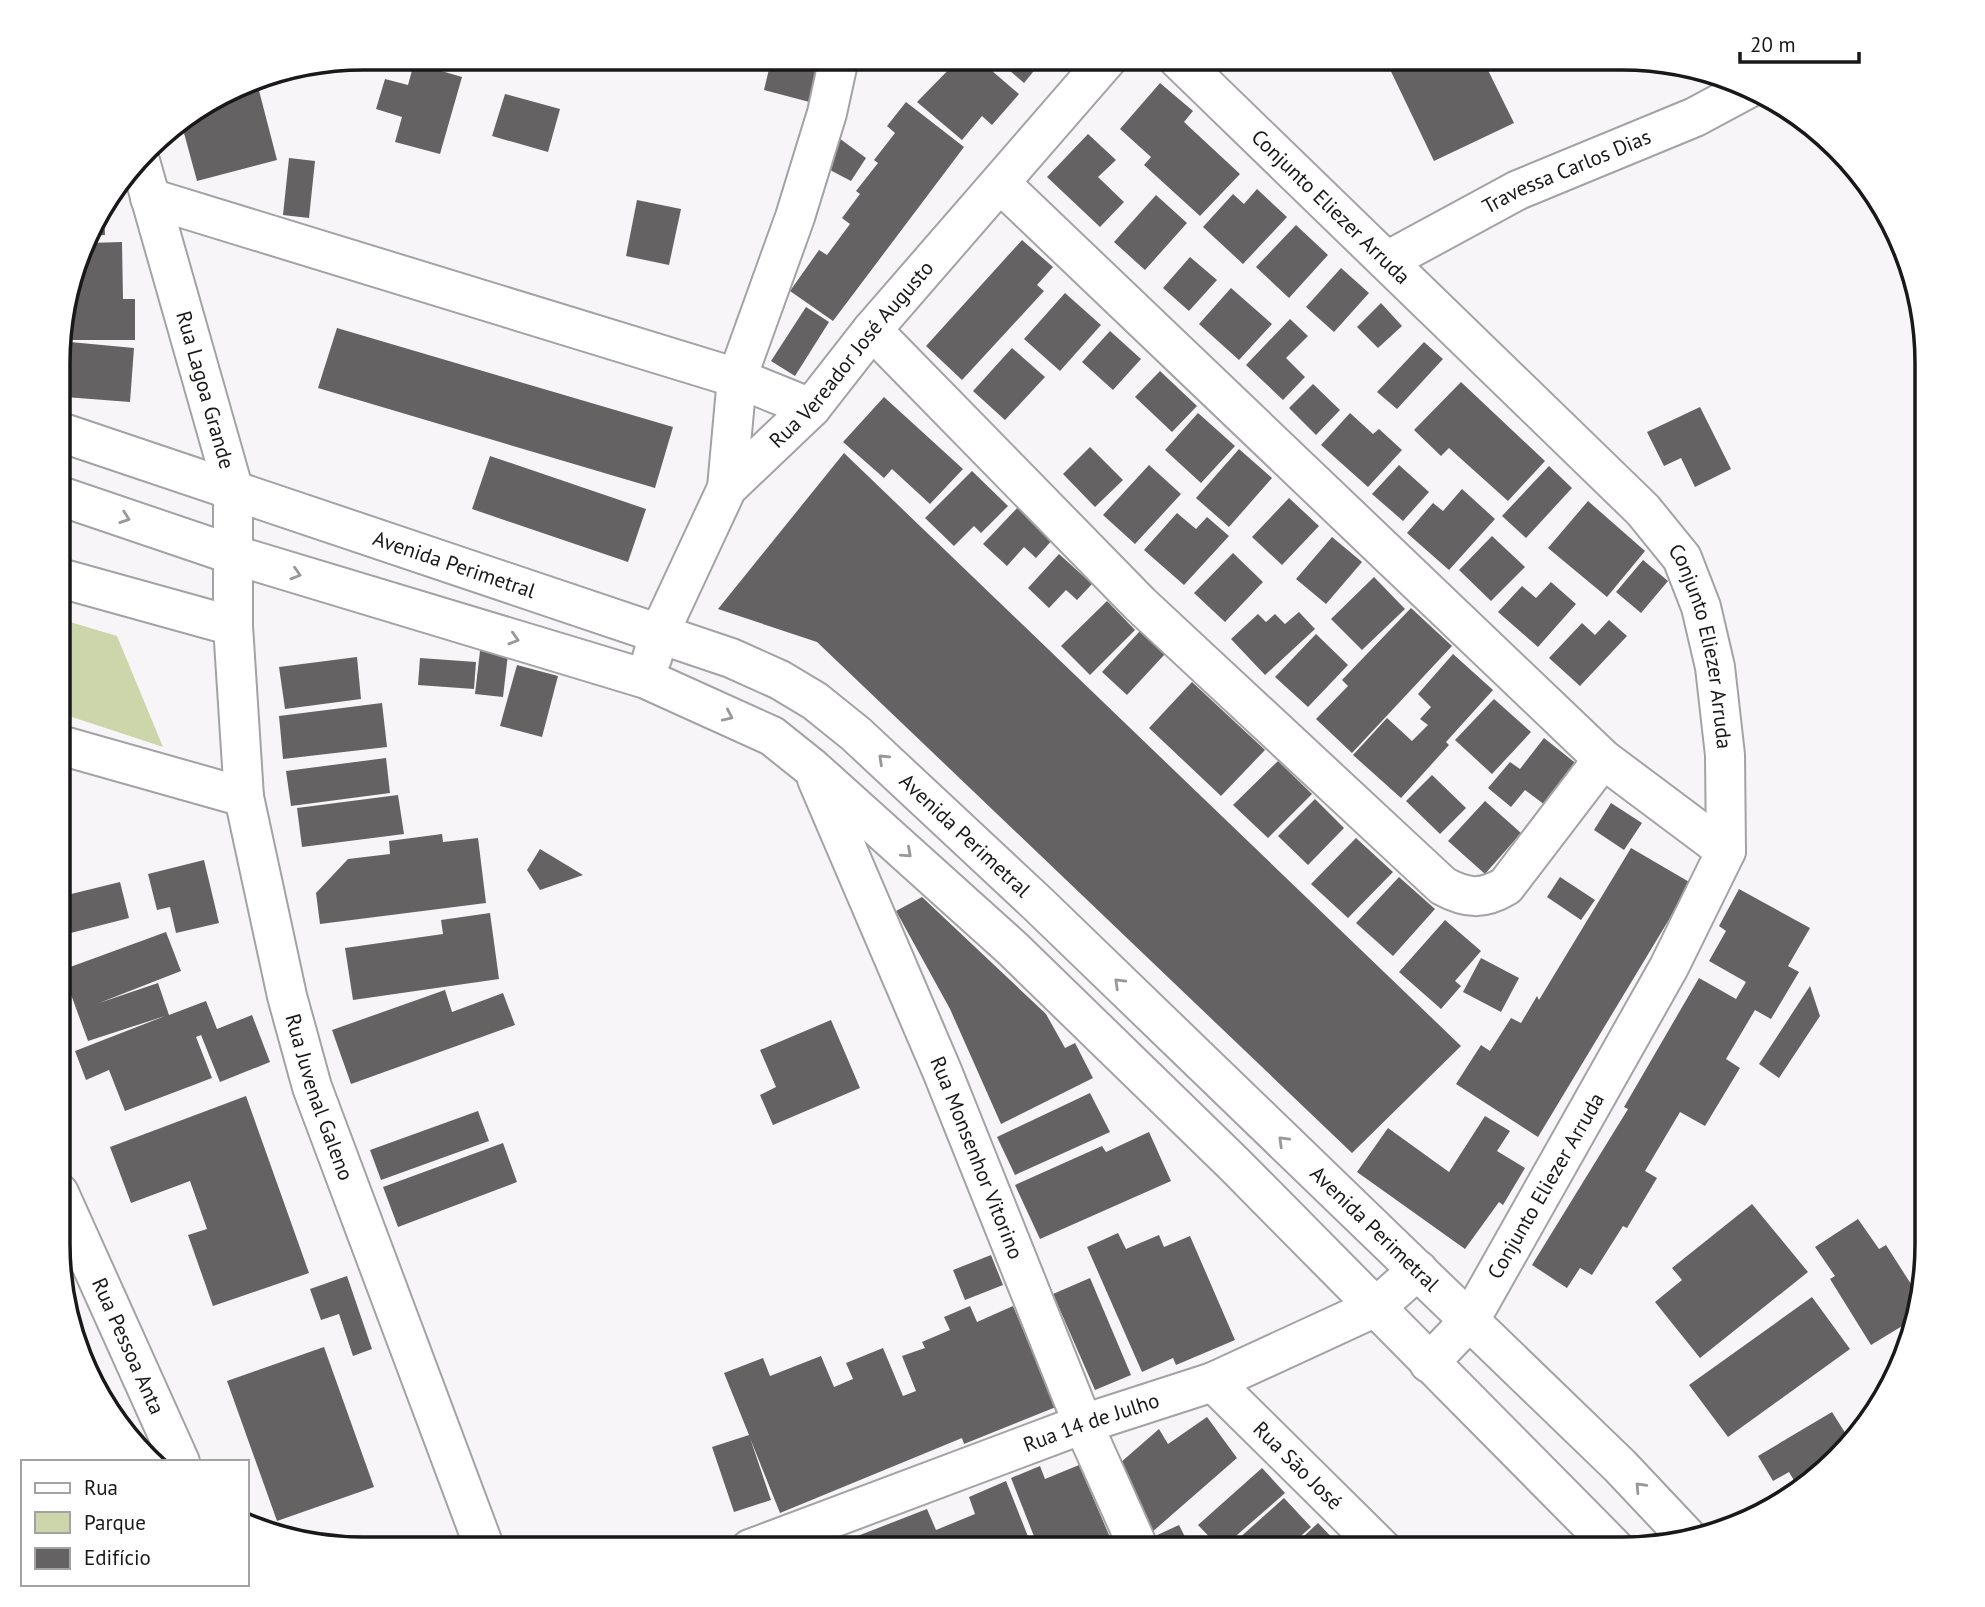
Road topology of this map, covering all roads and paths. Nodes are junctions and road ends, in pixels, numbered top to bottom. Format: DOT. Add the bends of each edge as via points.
graph roads {
  1 [pos="836,70"];
  2 [pos="1098,70"];
  3 [pos="1189,70"];
  4 [pos="1738,94"];
  5 [pos="143,171"];
  6 [pos="1001,184"];
  7 [pos="150,198"];
  8 [pos="1387,261"];
  9 [pos="872,330"];
  10 [pos="737,378"];
  11 [pos="811,408"];
  12 [pos="70,435"];
  13 [pos="233,488"];
  14 [pos="727,488"];
  15 [pos="70,499"];
  16 [pos="231,554"];
  17 [pos="70,581"];
  18 [pos="233,626"];
  19 [pos="659,634"];
  20 [pos="646,679"];
  21 [pos="70,748"];
  22 [pos="1603,759"];
  23 [pos="812,768"];
  24 [pos="244,797"];
  25 [pos="1726,851"];
  26 [pos="70,1217"];
  27 [pos="1418,1270"];
  28 [pos="1376,1307"];
  29 [pos="1470,1320"];
  30 [pos="1429,1363"];
  31 [pos="1213,1382"];
  32 [pos="1083,1424"];
  33 [pos="179,1460"];
  34 [pos="1681,1531"];
  35 [pos="481,1537"];
  36 [pos="782,1537"];
  37 [pos="1134,1537"];
  38 [pos="1370,1537"];
  39 [pos="1603,1537"];
  1 -- 10 [label="street" via="795,217"];
  2 -- 6 [label="street, Rua Vereador José Augusto"];
  3 -- 8 [label="street, Conjunto Eliezer Arruda"];
  4 -- 8 [label="street, Travessa Carlos Dias" via="1695,117 1518,190"];
  5 -- 7 [label="street, Rua Lagoa Grande"];
  6 -- 9 [label="street, Rua Vereador José Augusto"];
  6 -- 22 [label="street"];
  7 -- 10 [label="street"];
  7 -- 13 [label="street, Rua Lagoa Grande"];
  8 -- 25 [label="street, Conjunto Eliezer Arruda" via="1643,510 1682,558 1701,607 1715,667 1725,755"];
  9 -- 11 [label="street, Rua Vereador José Augusto"];
  9 -- 22 [label="street" via="1140,604 1443,886 1475,898 1506,886"];
  10 -- 11 [label="street"];
  10 -- 14 [label="street"];
  11 -- 14 [label="street, Rua Vereador José Augusto"];
  12 -- 13 [label="street, Avenida Perimetral"];
  13 -- 16 [label="street, Rua Lagoa Grande"];
  13 -- 19 [label="street, Avenida Perimetral"];
  14 -- 19 [label="street, Rua Vereador José Augusto"];
  15 -- 16 [label="street, one-way"];
  16 -- 18 [label="street, Rua Lagoa Grande"];
  16 -- 20 [label="street, one-way"];
  17 -- 18 [label="street"];
  18 -- 24 [label="street, Rua Juvenal Galeno"];
  19 -- 20 [label="street, Rua Vereador José Augusto"];
  27 -- 19 [label="street, Avenida Perimetral, one-way" via="856,734 816,701 780,680"];
  20 -- 23 [label="street, one-way" via="772,736"];
  21 -- 24 [label="street"];
  22 -- 25 [label="street"];
  23 -- 28 [label="street, one-way" via="1013,949"];
  23 -- 32 [label="street, Rua Monsenhor Vitorino" via="942,1071"];
  24 -- 35 [label="street, Rua Juvenal Galeno" via="270,928 312,1087"];
  25 -- 29 [label="street, Conjunto Eliezer Arruda" via="1669,967"];
  26 -- 33 [label="street, Rua Pessoa Anta"];
  27 -- 28 [label="street, Rua 14 de Julho"];
  27 -- 29 [label="street, Avenida Perimetral"];
  28 -- 30 [label="street"];
  28 -- 31 [label="street, Rua 14 de Julho"];
  29 -- 30 [label="street, Conjunto Eliezer Arruda"];
  34 -- 29 [label="street, Avenida Perimetral, one-way"];
  30 -- 39 [label="street"];
  31 -- 32 [label="street, Rua 14 de Julho"];
  31 -- 38 [label="street, Rua São José"];
  32 -- 36 [label="street, Rua 14 de Julho"];
  32 -- 37 [label="street, Rua Monsenhor Vitorino"];
}
